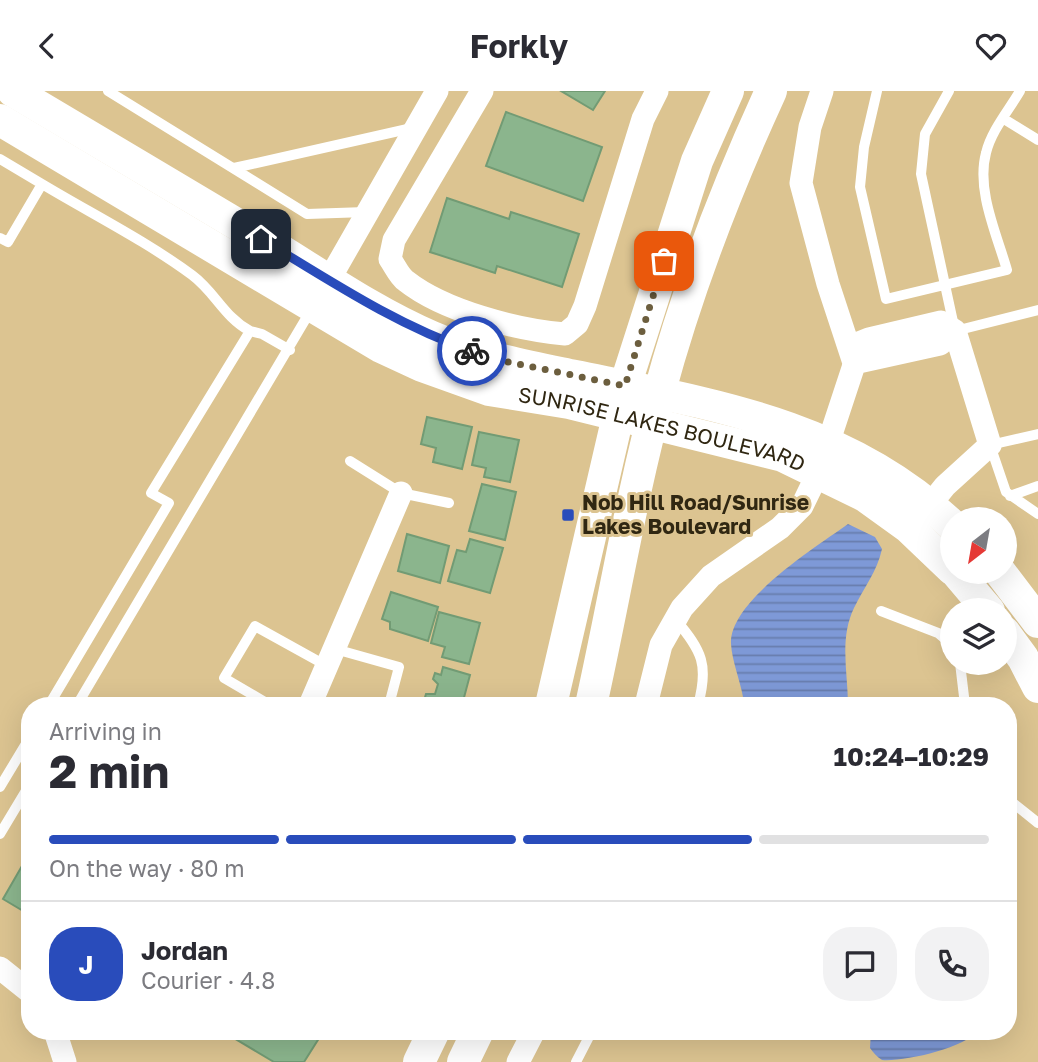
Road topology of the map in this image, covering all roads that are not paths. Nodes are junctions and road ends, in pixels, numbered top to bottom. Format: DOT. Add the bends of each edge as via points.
graph roads {
  1 [pos="13,91"];
  2 [pos="108,91"];
  3 [pos="437,91"];
  4 [pos="482,91"];
  5 [pos="657,91"];
  6 [pos="728,91"];
  7 [pos="771,91"];
  8 [pos="822,91"];
  9 [pos="877,91"];
  10 [pos="949,91"];
  11 [pos="1020,91"];
  12 [pos="1004,119"];
  13 [pos="0,120"];
  14 [pos="415,127"];
  15 [pos="1038,140"];
  16 [pos="0,159"];
  17 [pos="234,168"];
  18 [pos="42,184"];
  19 [pos="369,211"];
  20 [pos="0,238"];
  21 [pos="329,280"];
  22 [pos="944,285"];
  23 [pos="313,306"];
  24 [pos="1038,310"];
  25 [pos="250,331"];
  26 [pos="955,331"];
  27 [pos="290,349"];
  28 [pos="852,355"];
  29 [pos="622,401"];
  30 [pos="655,409"];
  31 [pos="1038,433"];
  32 [pos="827,440"];
  33 [pos="990,445"];
  34 [pos="350,461"];
  35 [pos="819,471"];
  36 [pos="1038,487"];
  37 [pos="401,493"];
  38 [pos="1010,496"];
  39 [pos="169,503"];
  40 [pos="449,503"];
  41 [pos="945,507"];
  42 [pos="940,514"];
  43 [pos="1038,514"];
  44 [pos="190,515"];
  45 [pos="940,515"];
  46 [pos="910,530"];
  47 [pos="940,558"];
  48 [pos="1010,585"];
  49 [pos="881,611"];
  50 [pos="676,620"];
  51 [pos="1038,622"];
  52 [pos="940,635"];
  53 [pos="1017,650"];
  54 [pos="331,658"];
  55 [pos="961,675"];
  56 [pos="1038,687"];
  57 [pos="54,697"];
  58 [pos="82,697"];
  59 [pos="256,697"];
  60 [pos="314,697"];
  61 [pos="391,697"];
  62 [pos="553,697"];
  63 [pos="593,697"];
  64 [pos="648,697"];
  65 [pos="700,697"];
  66 [pos="964,697"];
  67 [pos="21,752"];
  68 [pos="3,783"];
  69 [pos="21,786"];
  70 [pos="21,799"];
  71 [pos="1017,806"];
  72 [pos="1038,823"];
  73 [pos="0,834"];
  74 [pos="0,968"];
  75 [pos="21,985"];
  76 [pos="58,1040"];
  77 [pos="430,1040"];
  78 [pos="474,1040"];
  79 [pos="529,1040"];
  80 [pos="587,1040"];
  81 [pos="65,1062"];
  82 [pos="419,1062"];
  83 [pos="463,1062"];
  84 [pos="518,1062"];
  85 [pos="576,1062"];
  1 -- 21 [label="street, SUNRISE LAKES BOULEVARD"];
  2 -- 17 [label="lane"];
  3 -- 14 [label="street"];
  4 -- 5 [label="street" via="394,240 390,259 404,280 444,303 532,331 565,334 577,324 585,306 643,119"];
  6 -- 29 [label="street" via="692,174"];
  7 -- 30 [label="street" via="734,171 688,296"];
  8 -- 28 [label="street" via="810,127 801,183"];
  9 -- 22 [label="lane" via="860,187 886,299"];
  10 -- 22 [label="lane" via="925,134 921,174"];
  11 -- 12 [label="lane"];
  12 -- 15 [label="lane"];
  12 -- 22 [label="lane" via="986,151 984,183 1007,270"];
  13 -- 23 [label="street, SUNRISE LAKES BOULEVARD"];
  14 -- 17 [label="lane"];
  14 -- 19 [label="street"];
  16 -- 18 [label="lane"];
  17 -- 19 [label="lane" via="307,214"];
  18 -- 20 [label="lane" via="8,242"];
  18 -- 25 [label="lane" via="190,274 213,293 233,321"];
  19 -- 21 [label="street"];
  21 -- 23 [label="street"];
  21 -- 29 [label="street, SUNRISE LAKES BOULEVARD" via="433,338"];
  22 -- 26 [label="lane"];
  23 -- 27 [label="lane"];
  23 -- 29 [label="street, SUNRISE LAKES BOULEVARD" via="381,347 489,390 569,403"];
  24 -- 26 [label="lane"];
  25 -- 27 [label="lane"];
  25 -- 39 [label="lane" via="151,493"];
  26 -- 28 [label="street" via="941,322 869,339"];
  26 -- 33 [label="street"];
  27 -- 44 [label="lane"];
  28 -- 32 [label="street" via="841,409"];
  29 -- 30 [label="street, SUNRISE LAKES BOULEVARD"];
  29 -- 62 [label="street"];
  30 -- 32 [label="street, SUNRISE LAKES BOULEVARD" via="751,415"];
  30 -- 35 [label="street, SUNRISE LAKES BOULEVARD"];
  30 -- 63 [label="street"];
  31 -- 33 [label="lane"];
  32 -- 35 [label="street"];
  32 -- 42 [label="street, SUNRISE LAKES BOULEVARD" via="876,466"];
  33 -- 38 [label="lane" via="1000,482"];
  33 -- 41 [label="street" via="970,461"];
  34 -- 37 [label="lane"];
  35 -- 46 [label="street, SUNRISE LAKES BOULEVARD" via="865,496"];
  35 -- 50 [label="street" via="802,506 780,529 711,576"];
  36 -- 38 [label="lane"];
  37 -- 40 [label="lane"];
  37 -- 54 [label="street"];
  38 -- 43 [label="lane"];
  39 -- 44 [label="lane"];
  39 -- 57 [label="lane"];
  44 -- 58 [label="lane"];
  45 -- 46 [label="street"];
  46 -- 47 [label="street, SUNRISE LAKES BOULEVARD"];
  48 -- 51 [label="street"];
  49 -- 52 [label="lane"];
  50 -- 64 [label="street" via="661,645"];
  50 -- 65 [label="lane" via="693,641 705,672"];
  53 -- 56 [label="street"];
  54 -- 59 [label="lane" via="255,626 224,678"];
  54 -- 60 [label="street"];
  54 -- 61 [label="lane" via="399,667"];
  55 -- 66 [label="lane"];
  67 -- 68 [label="lane"];
  68 -- 69 [label="lane"];
  70 -- 73 [label="lane"];
  71 -- 72 [label="lane"];
  74 -- 75 [label="street"];
  76 -- 81 [label="street"];
  77 -- 82 [label="street"];
  78 -- 83 [label="street"];
  79 -- 84 [label="street"];
  80 -- 85 [label="lane"];
}
